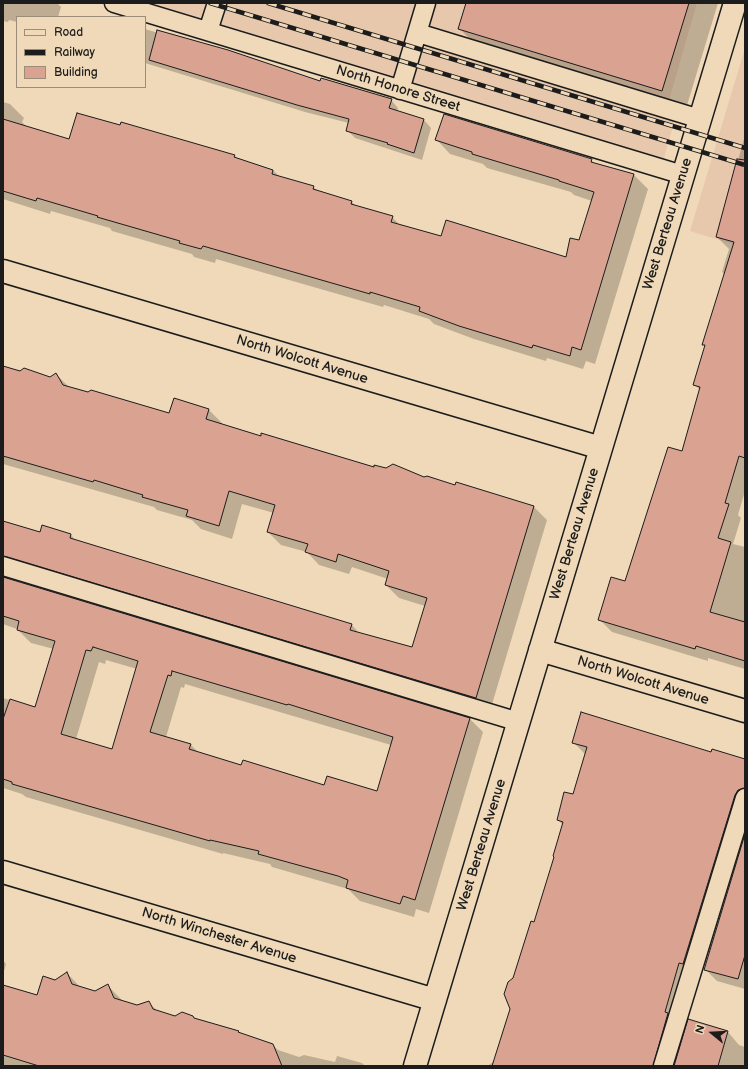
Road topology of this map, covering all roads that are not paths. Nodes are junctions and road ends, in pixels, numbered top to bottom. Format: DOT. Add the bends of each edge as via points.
graph roads {
  1 [pos="114,3"];
  2 [pos="217,3"];
  3 [pos="426,3"];
  4 [pos="735,3"];
  5 [pos="208,31"];
  6 [pos="418,33"];
  7 [pos="400,90"];
  8 [pos="700,119"];
  9 [pos="683,175"];
  10 [pos="3,271"];
  11 [pos="601,448"];
  12 [pos="3,566"];
  13 [pos="540,650"];
  14 [pos="745,711"];
  15 [pos="519,722"];
  16 [pos="745,798"];
  17 [pos="3,872"];
  18 [pos="435,1000"];
  19 [pos="415,1066"];
  20 [pos="663,1066"];
  1 -- 5 [label="lane, North Honore Street"];
  2 -- 5 [label="lane"];
  3 -- 6 [label="lane"];
  4 -- 8 [label="street, West Berteau Avenue"];
  5 -- 7 [label="lane, North Honore Street"];
  6 -- 7 [label="lane"];
  6 -- 8 [label="lane"];
  7 -- 9 [label="lane, North Honore Street"];
  8 -- 9 [label="street, West Berteau Avenue"];
  9 -- 11 [label="street, West Berteau Avenue"];
  10 -- 11 [label="street, North Wolcott Avenue"];
  11 -- 13 [label="street, West Berteau Avenue"];
  12 -- 15 [label="lane"];
  13 -- 14 [label="street, North Wolcott Avenue"];
  13 -- 15 [label="street, West Berteau Avenue"];
  15 -- 18 [label="street, West Berteau Avenue"];
  16 -- 20 [label="lane"];
  17 -- 18 [label="street, North Winchester Avenue"];
  18 -- 19 [label="street, West Berteau Avenue"];
}
